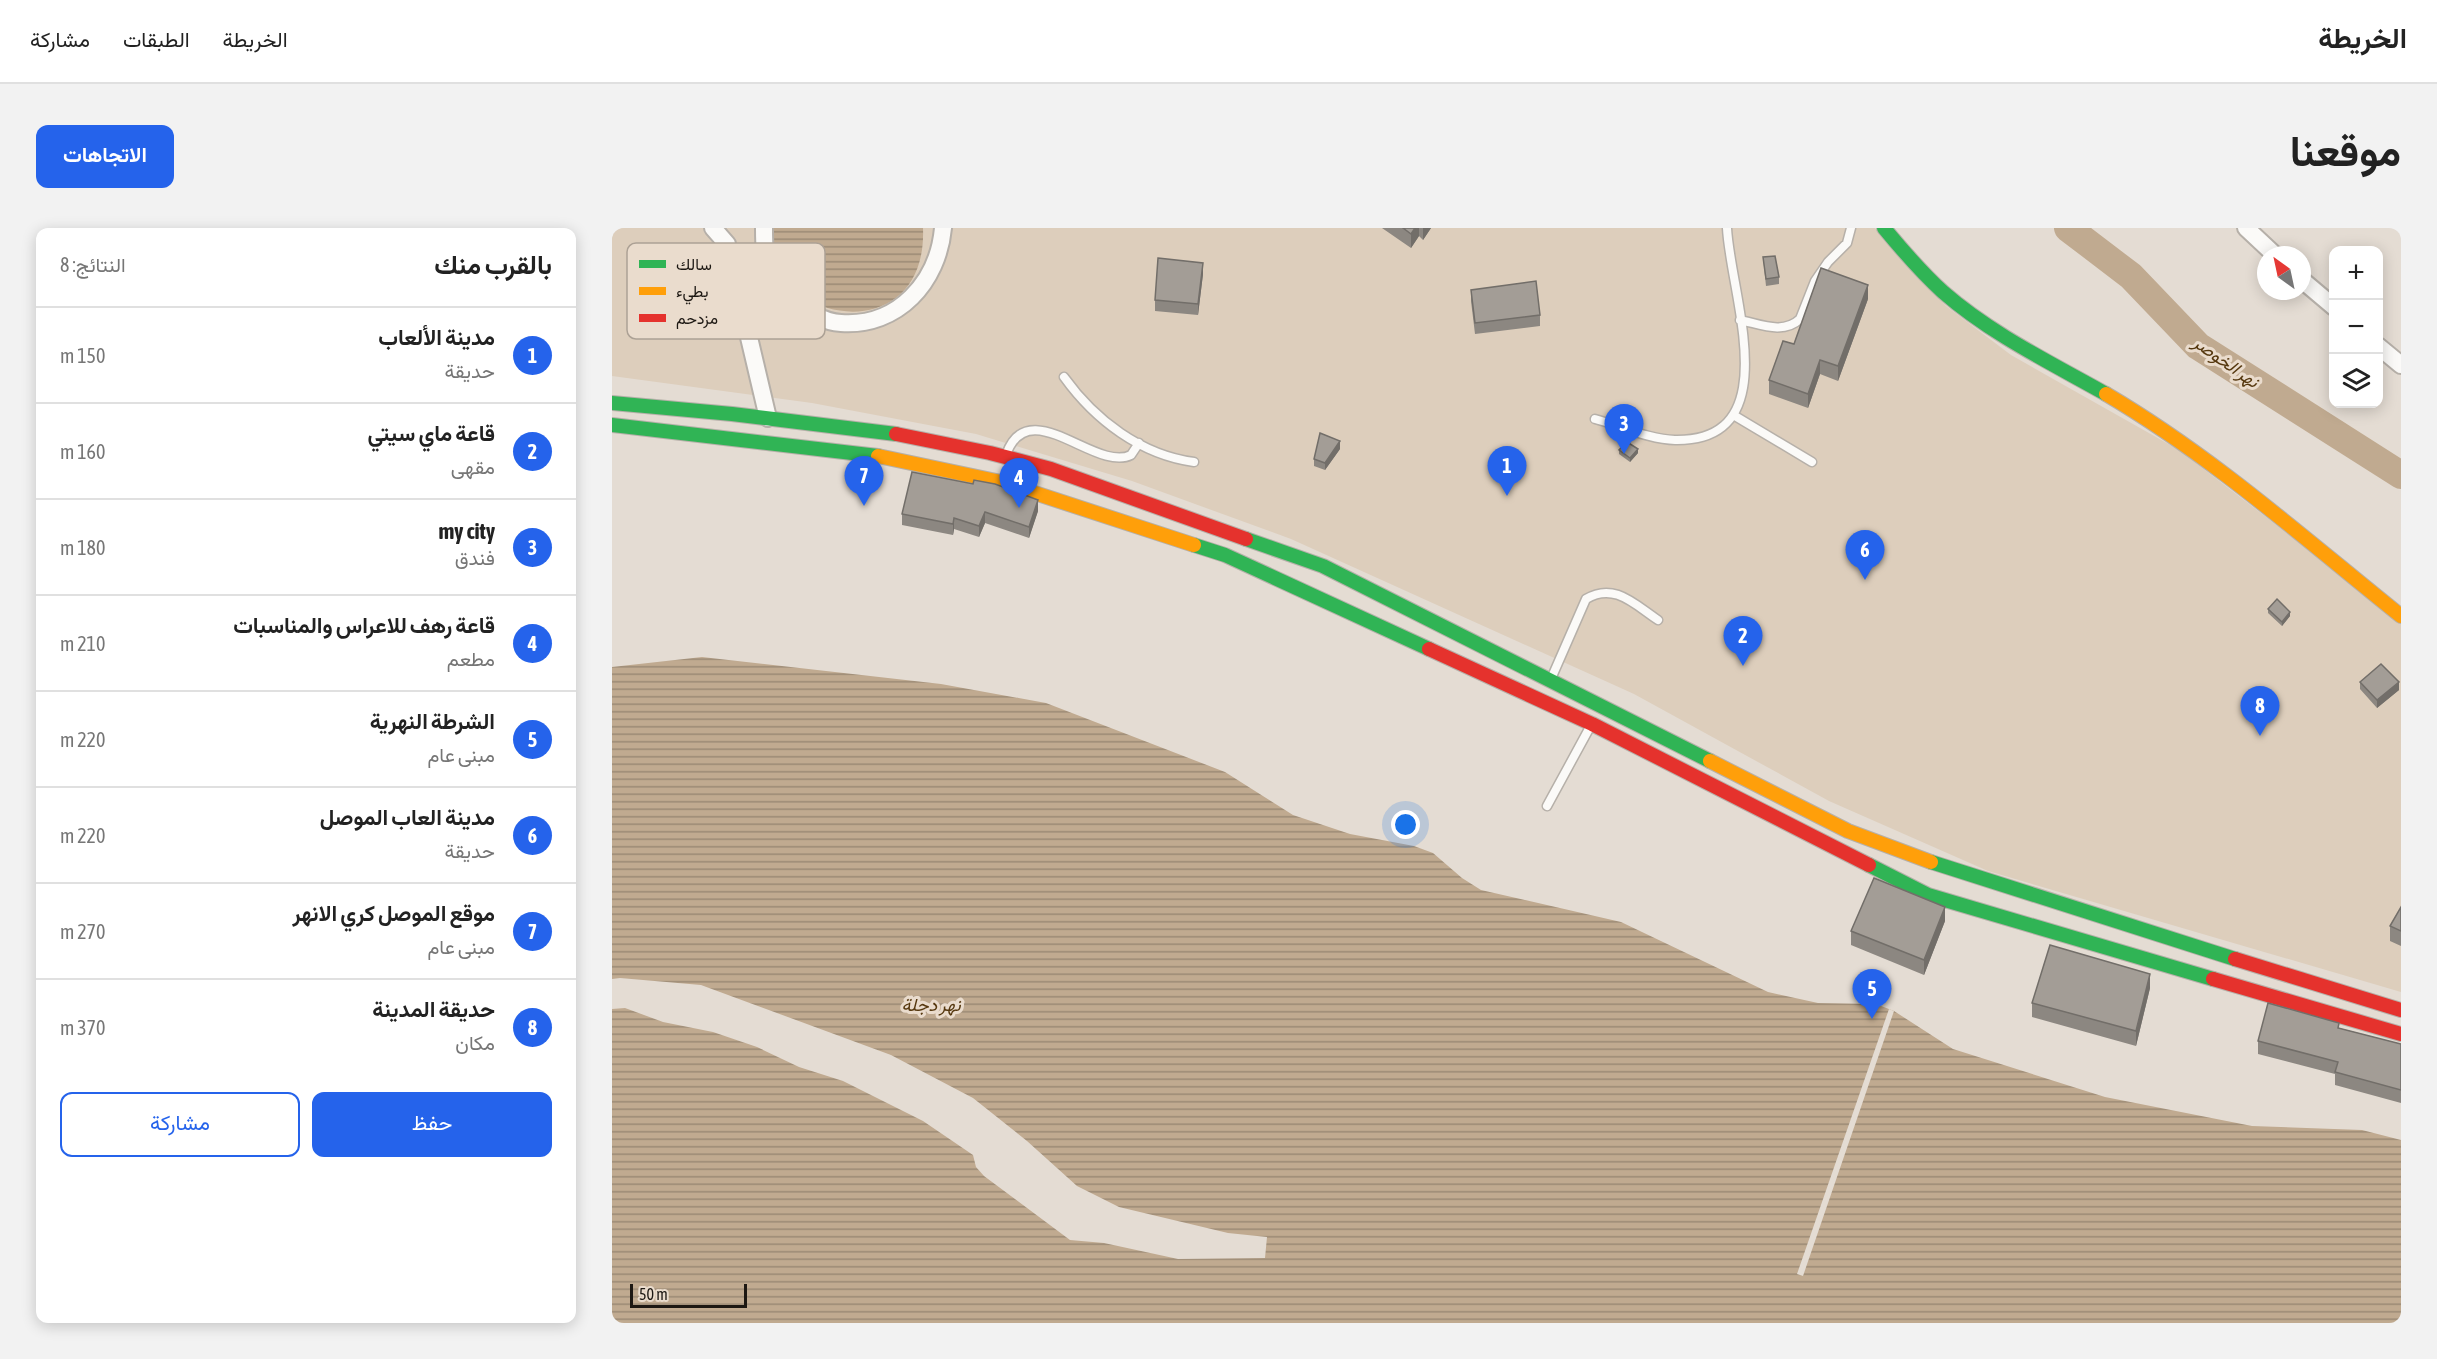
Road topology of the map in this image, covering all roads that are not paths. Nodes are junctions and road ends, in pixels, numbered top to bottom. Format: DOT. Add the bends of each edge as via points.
graph roads {
  1 [pos="713,228"];
  2 [pos="764,228"];
  3 [pos="943,228"];
  4 [pos="1727,228"];
  5 [pos="1851,228"];
  6 [pos="1884,228"];
  7 [pos="2246,228"];
  8 [pos="726,243"];
  9 [pos="765,243"];
  10 [pos="2265,246"];
  11 [pos="2311,288"];
  12 [pos="2329,303"];
  13 [pos="825,319"];
  14 [pos="1740,320"];
  15 [pos="749,339"];
  16 [pos="2383,350"];
  17 [pos="2401,366"];
  18 [pos="1064,377"];
  19 [pos="612,403"];
  20 [pos="1735,417"];
  21 [pos="768,418"];
  22 [pos="1594,419"];
  23 [pos="612,425"];
  24 [pos="1139,443"];
  25 [pos="1006,455"];
  26 [pos="1194,462"];
  27 [pos="1812,462"];
  28 [pos="1413,611"];
  29 [pos="2401,616"];
  30 [pos="1659,620"];
  31 [pos="1403,634"];
  32 [pos="1551,679"];
  33 [pos="1592,724"];
  34 [pos="1547,806"];
  35 [pos="2357,996"];
  36 [pos="2401,1010"];
  37 [pos="2351,1020"];
  38 [pos="2401,1034"];
  1 -- 8 [label="street"];
  2 -- 9 [label="street"];
  3 -- 13 [label="street" via="932,274 910,300 888,315 865,321 839,324"];
  4 -- 14 [label="lane"];
  5 -- 14 [label="lane" via="1850,239 1821,271 1795,324 1781,328"];
  6 -- 29 [label="main road" via="1907,258 1961,307 2025,351 2123,404 2179,440"];
  7 -- 10 [label="street"];
  11 -- 12 [label="street"];
  14 -- 20 [label="lane" via="1745,387"];
  15 -- 21 [label="street"];
  16 -- 17 [label="street"];
  18 -- 24 [label="lane" via="1096,416"];
  19 -- 21 [label="main road"];
  20 -- 22 [label="lane" via="1711,432 1672,440"];
  20 -- 27 [label="lane"];
  21 -- 25 [label="main road" via="905,435"];
  23 -- 31 [label="main road" via="863,453 1001,482 1225,555"];
  24 -- 25 [label="lane" via="1131,455 1114,459 1039,430 1018,437"];
  24 -- 26 [label="lane"];
  25 -- 28 [label="main road" via="1323,566"];
  28 -- 31 [label="main road"];
  28 -- 32 [label="main road"];
  30 -- 32 [label="lane" via="1611,591 1597,592 1586,599"];
  31 -- 33 [label="main road"];
  32 -- 35 [label="main road" via="1848,831 1962,874"];
  33 -- 34 [label="lane"];
  33 -- 37 [label="main road" via="1928,895"];
  35 -- 36 [label="main road"];
  35 -- 37 [label="main road"];
  37 -- 38 [label="main road"];
}
